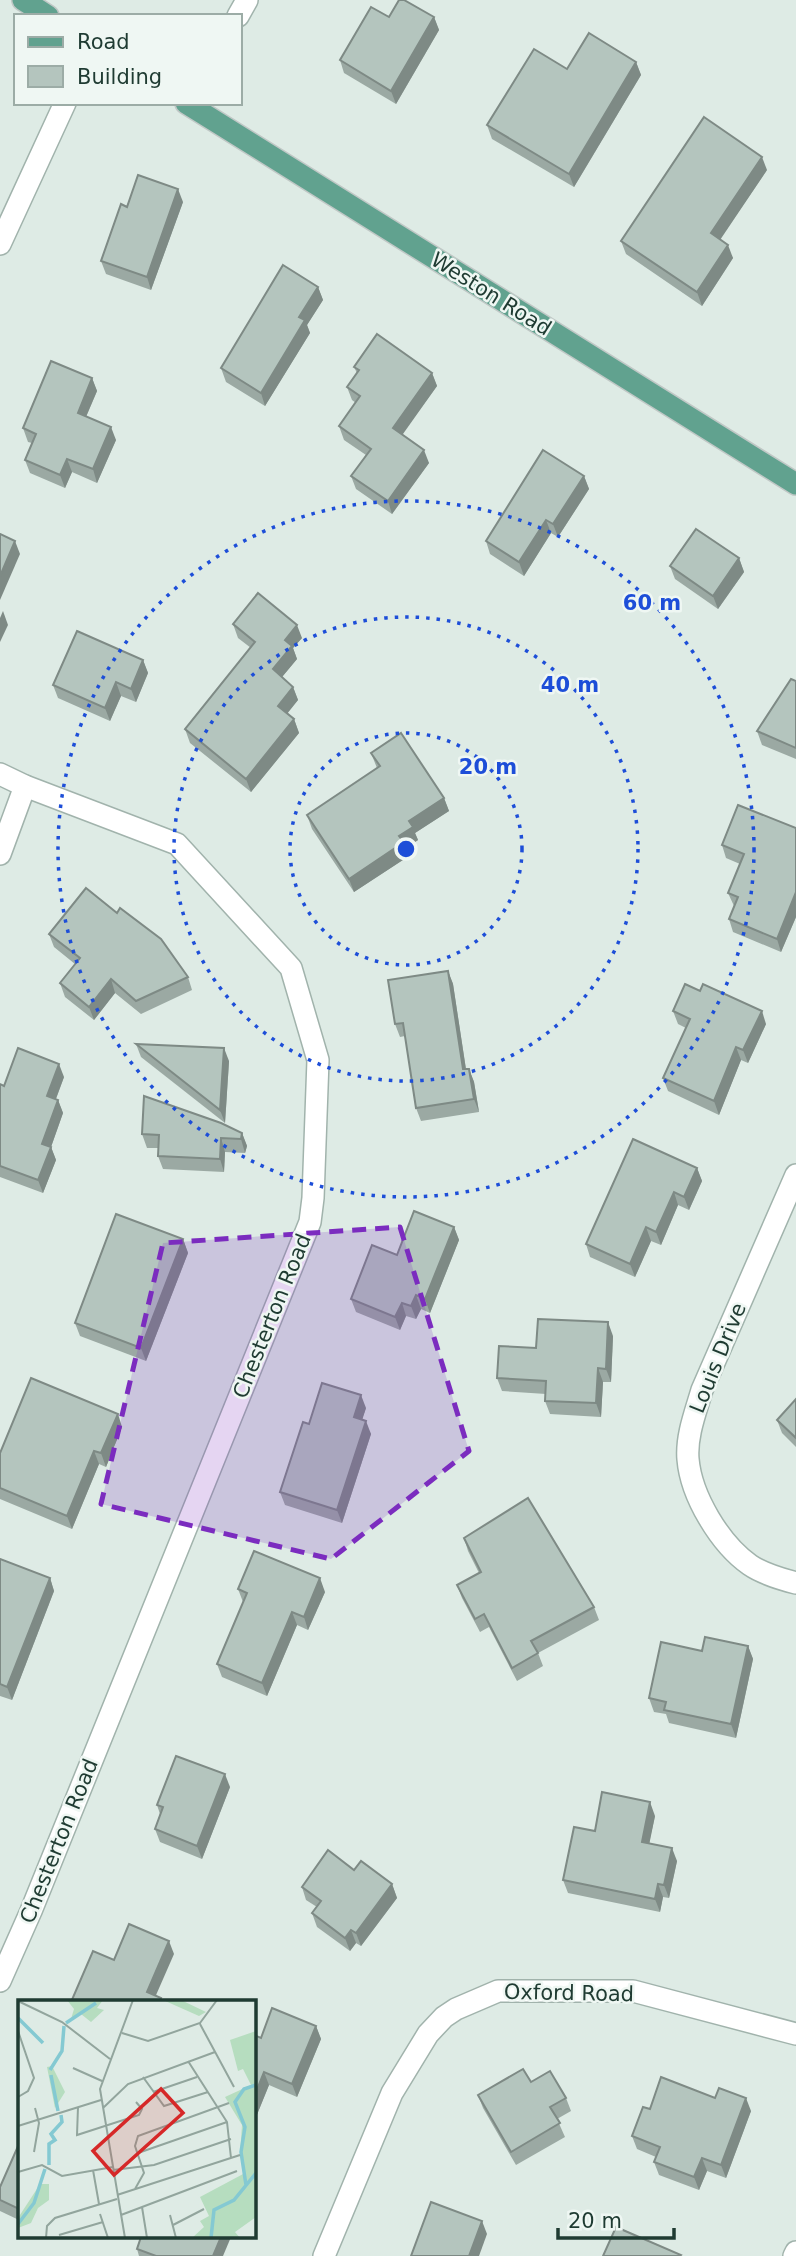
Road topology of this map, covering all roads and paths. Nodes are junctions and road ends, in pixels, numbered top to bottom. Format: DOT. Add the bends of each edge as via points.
graph roads {
  1 [pos="23,0"];
  2 [pos="45,14"];
  3 [pos="64,105"];
  4 [pos="189,105"];
  5 [pos="0,244"];
  6 [pos="796,484"];
  7 [pos="0,774"];
  8 [pos="25,786"];
  9 [pos="0,854"];
  10 [pos="796,1175"];
  11 [pos="796,1583"];
  12 [pos="0,1981"];
  13 [pos="796,2034"];
  14 [pos="324,2256"];
  1 -- 2 [label="main road"];
  3 -- 5 [label="street"];
  4 -- 6 [label="main road, Weston Road"];
  7 -- 8 [label="street, Chesterton Road"];
  8 -- 9 [label="street"];
  8 -- 12 [label="street, Chesterton Road" via="177,844 291,968 318,1060 310,1222"];
  10 -- 11 [label="street, Louis Drive" via="702,1390 691,1425 688,1458 708,1518 727,1542 750,1565"];
  13 -- 14 [label="street, Oxford Road" via="633,1991 489,1993 444,2017 428,2034 392,2093"];
}
